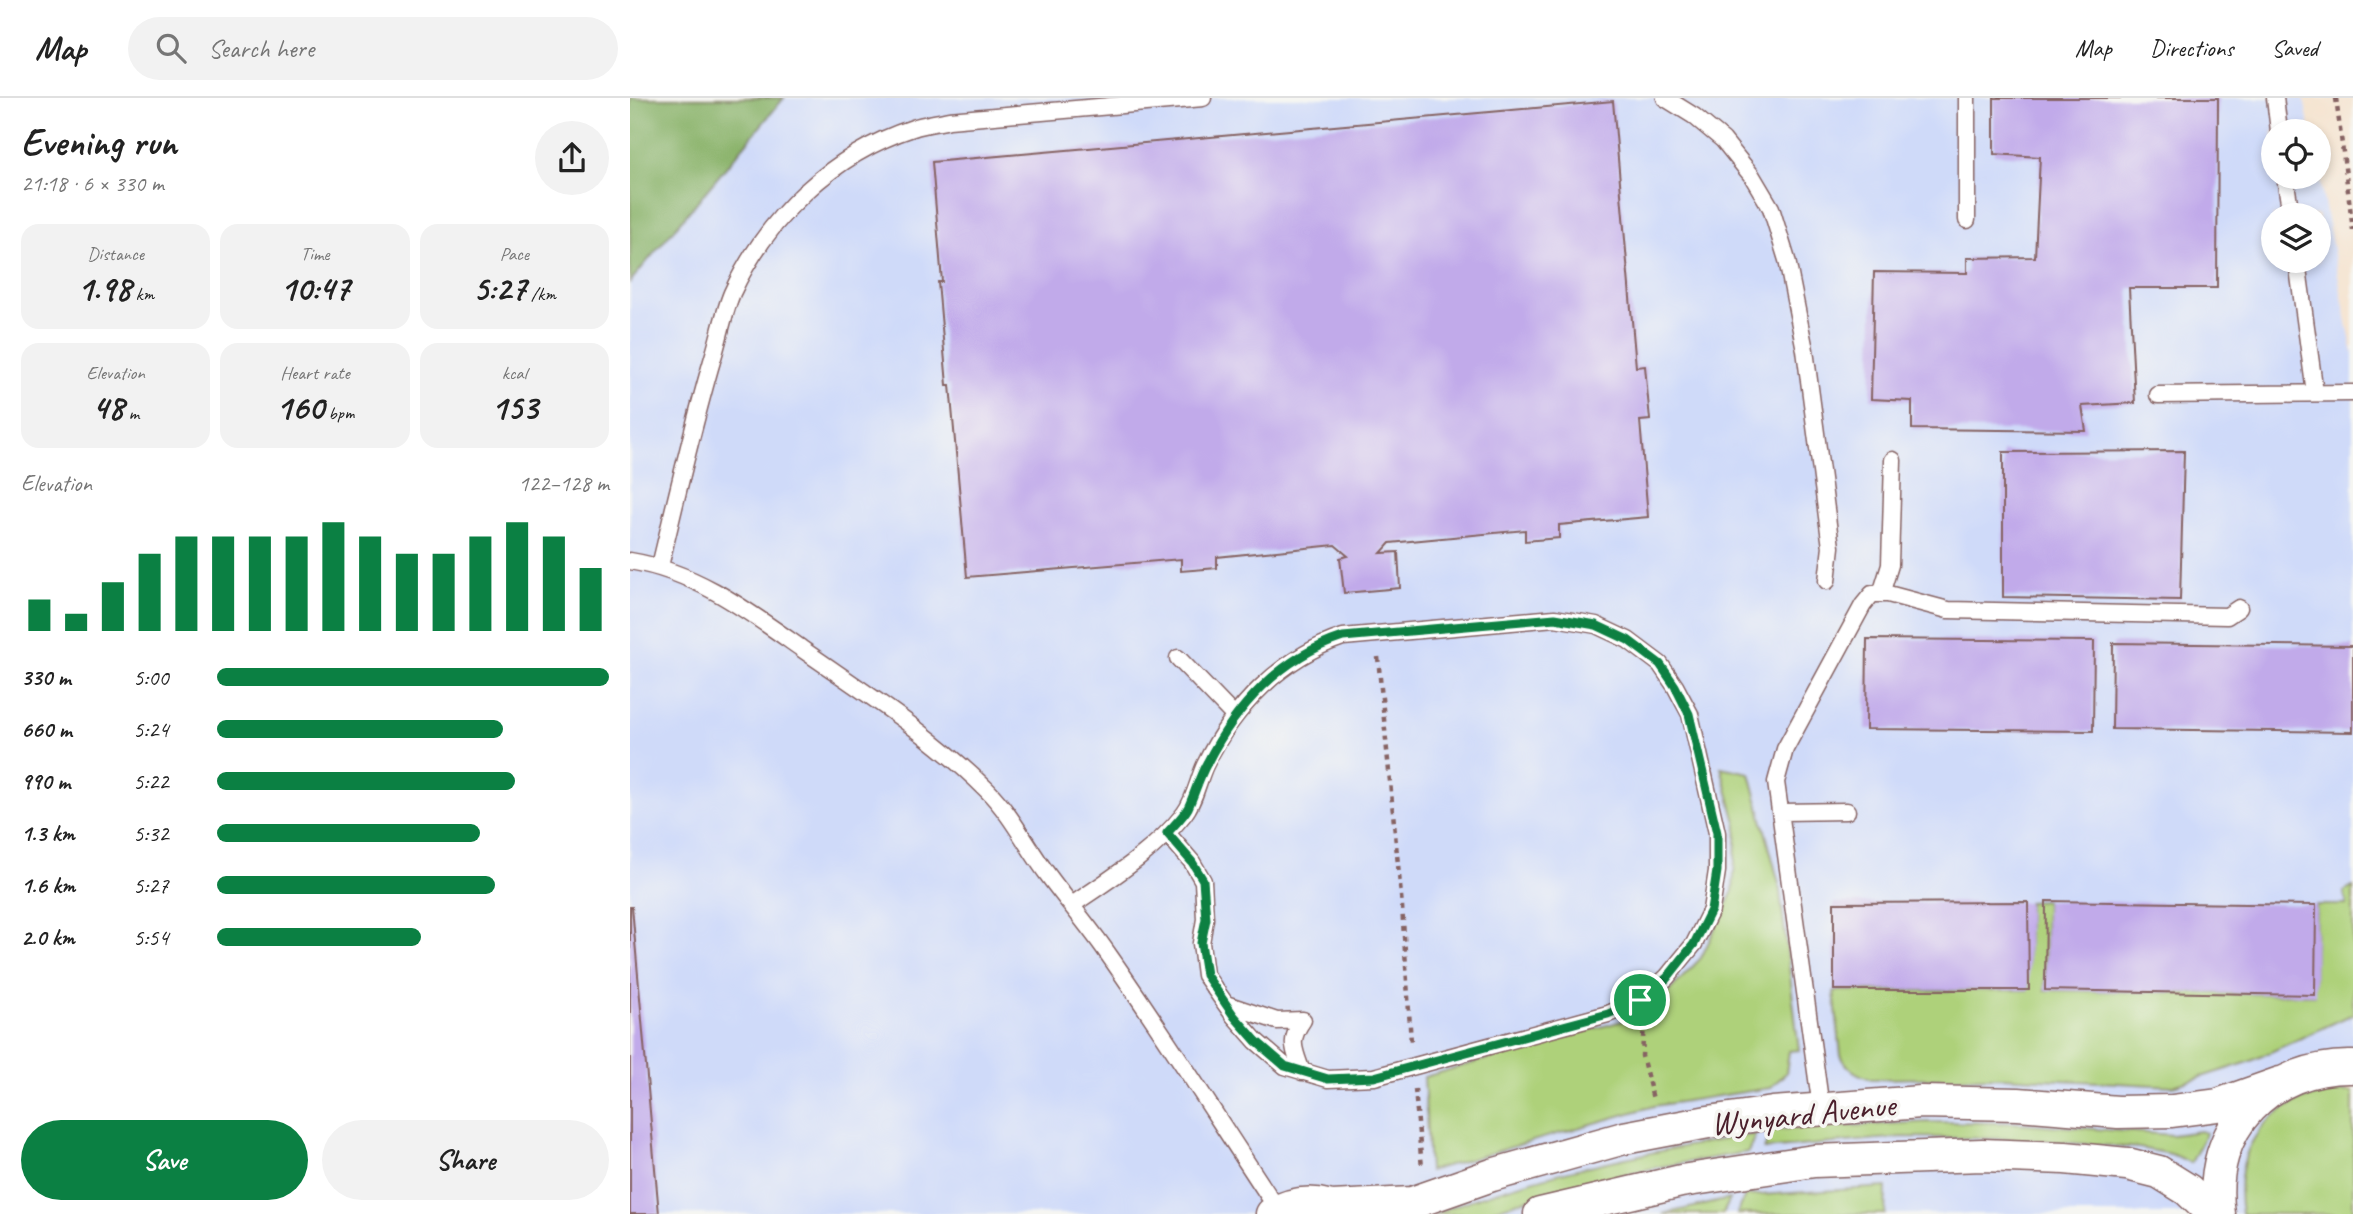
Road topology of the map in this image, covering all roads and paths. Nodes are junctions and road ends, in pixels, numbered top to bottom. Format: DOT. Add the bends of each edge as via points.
graph roads {
  1 [pos="1203,98"];
  2 [pos="1665,98"];
  3 [pos="1966,98"];
  4 [pos="2274,98"];
  5 [pos="2336,98"];
  6 [pos="2277,119"];
  7 [pos="1967,219"];
  8 [pos="2353,230"];
  9 [pos="2299,273"];
  10 [pos="2315,393"];
  11 [pos="2353,393"];
  12 [pos="2158,394"];
  13 [pos="1894,460"];
  14 [pos="630,561"];
  15 [pos="660,566"];
  16 [pos="1827,581"];
  17 [pos="1881,594"];
  18 [pos="2239,608"];
  19 [pos="1375,634"];
  20 [pos="1178,658"];
  21 [pos="1234,716"];
  22 [pos="1847,811"];
  23 [pos="1782,812"];
  24 [pos="1167,833"];
  25 [pos="1072,905"];
  26 [pos="1640,1000"];
  27 [pos="1226,1004"];
  28 [pos="1413,1066"];
  29 [pos="2353,1067"];
  30 [pos="1302,1072"];
  31 [pos="2280,1083"];
  32 [pos="1821,1108"];
  33 [pos="1661,1131"];
  34 [pos="1425,1199"];
  35 [pos="1339,1211"];
  36 [pos="1275,1212"];
  37 [pos="1540,1214"];
  38 [pos="2213,1214"];
  39 [pos="2220,1214"];
  1 -- 15 [label="lane" via="949,120 870,147 826,174 786,209 758,246 732,294"];
  2 -- 16 [label="lane" via="1723,140 1771,208 1805,349 1831,547"];
  3 -- 7 [label="lane"];
  4 -- 6 [label="lane"];
  5 -- 8 [label="path"];
  9 -- 10 [label="lane"];
  10 -- 11 [label="lane"];
  10 -- 12 [label="lane"];
  13 -- 17 [label="lane" via="1890,565"];
  14 -- 15 [label="lane"];
  15 -- 25 [label="lane" via="739,605 950,755 989,792"];
  17 -- 18 [label="lane" via="1948,610 2227,616"];
  17 -- 23 [label="lane" via="1872,594 1863,605 1785,749 1776,782"];
  19 -- 21 [label="lane" via="1320,645 1293,661"];
  19 -- 26 [label="lane" via="1555,618 1596,625 1628,640 1660,664 1689,714 1717,833 1717,871 1711,910 1694,944 1667,978"];
  19 -- 28 [label="path"];
  20 -- 21 [label="lane"];
  21 -- 24 [label="lane" via="1205,765 1187,811"];
  22 -- 23 [label="lane"];
  23 -- 32 [label="lane"];
  24 -- 25 [label="lane"];
  24 -- 27 [label="lane" via="1203,880 1206,919 1201,943 1206,975"];
  25 -- 36 [label="lane" via="1107,951"];
  26 -- 28 [label="lane" via="1608,1014"];
  26 -- 33 [label="path" via="1645,1029 1642,1056"];
  27 -- 30 [label="lane" via="1256,1041 1285,1066"];
  27 -- 30 [label="lane" via="1277,1021 1303,1020 1293,1034"];
  28 -- 30 [label="lane" via="1374,1077 1328,1079"];
  28 -- 34 [label="path"];
  29 -- 31 [label="street, Wynyard Avenue" via="2316,1069"];
  31 -- 32 [label="street, Wynyard Avenue" via="2218,1105 2172,1111 1921,1102"];
  31 -- 39 [label="street, Wynyard Avenue" via="2249,1109 2227,1142 2218,1182"];
  32 -- 33 [label="street, Wynyard Avenue"];
  33 -- 34 [label="street, Wynyard Avenue" via="1505,1171"];
  34 -- 35 [label="street, Wynyard Avenue"];
  35 -- 36 [label="street, Wynyard Avenue" via="1300,1204"];
  37 -- 38 [label="street, Wynyard Avenue" via="1681,1181 1814,1161 1982,1155 2127,1164 2159,1172 2188,1190"];
}
